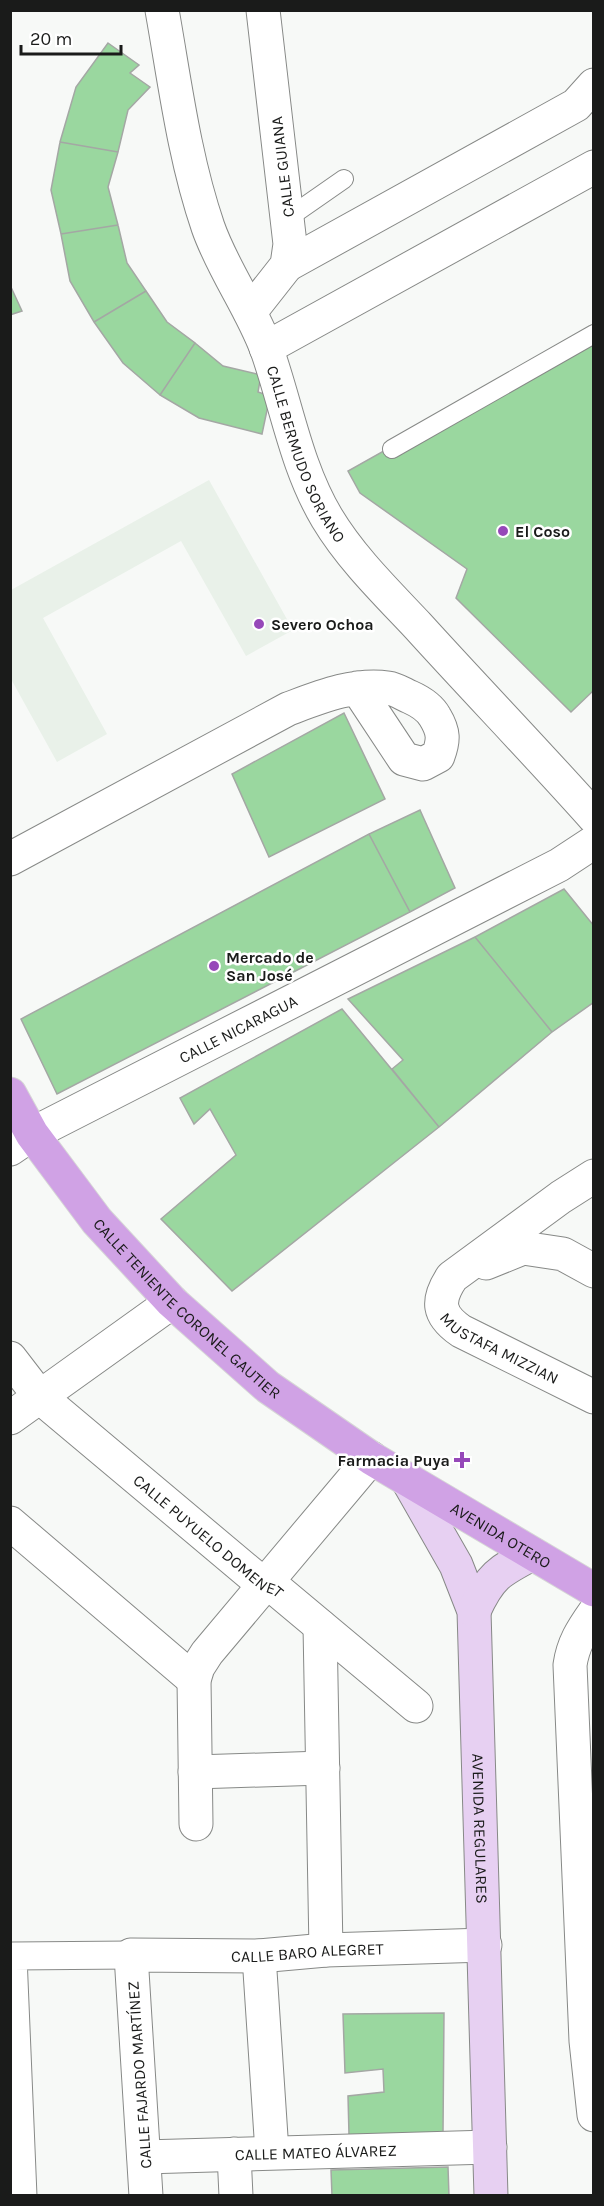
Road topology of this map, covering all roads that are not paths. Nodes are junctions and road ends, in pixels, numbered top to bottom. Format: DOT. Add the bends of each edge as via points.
graph roads {
  1 [pos="162,10"];
  2 [pos="263,10"];
  3 [pos="588,98"];
  4 [pos="594,167"];
  5 [pos="344,179"];
  6 [pos="288,218"];
  7 [pos="287,265"];
  8 [pos="250,312"];
  9 [pos="594,334"];
  10 [pos="266,348"];
  11 [pos="392,449"];
  12 [pos="357,688"];
  13 [pos="594,817"];
  14 [pos="594,842"];
  15 [pos="10,859"];
  16 [pos="10,1094"];
  17 [pos="21,1141"];
  18 [pos="594,1176"];
  19 [pos="594,1271"];
  20 [pos="452,1277"];
  21 [pos="172,1302"];
  22 [pos="10,1358"];
  23 [pos="40,1397"];
  24 [pos="594,1398"];
  25 [pos="10,1418"];
  26 [pos="371,1458"];
  27 [pos="407,1479"];
  28 [pos="10,1523"];
  29 [pos="532,1554"];
  30 [pos="264,1585"];
  31 [pos="594,1590"];
  32 [pos="474,1611"];
  33 [pos="594,1613"];
  34 [pos="320,1626"];
  35 [pos="194,1680"];
  36 [pos="416,1706"];
  37 [pos="323,1768"];
  38 [pos="195,1772"];
  39 [pos="196,1824"];
  40 [pos="485,1945"];
  41 [pos="326,1950"];
  42 [pos="131,1955"];
  43 [pos="259,1956"];
  44 [pos="594,2115"];
  45 [pos="490,2147"];
  46 [pos="272,2152"];
  47 [pos="234,2154"];
  48 [pos="144,2157"];
  49 [pos="23,2196"];
  50 [pos="147,2196"];
  51 [pos="236,2196"];
  52 [pos="491,2196"];
  1 -- 8 [label="street, CALLE BERMUDO SORIANO" via="198,194 223,263"];
  2 -- 6 [label="street, CALLE GUIANA"];
  3 -- 7 [label="street"];
  4 -- 10 [label="street"];
  5 -- 6 [label="lane"];
  6 -- 7 [label="street, CALLE GUIANA"];
  7 -- 8 [label="street"];
  8 -- 10 [label="street, CALLE BERMUDO SORIANO"];
  9 -- 11 [label="lane"];
  10 -- 13 [label="street, CALLE BERMUDO SORIANO" via="303,470 327,519 360,563"];
  12 -- 15 [label="street" via="288,709"];
  14 -- 17 [label="street, CALLE NICARAGUA" via="559,865"];
  16 -- 17 [label="main road, CALLE TENIENTE CORONEL GAUTIER"];
  17 -- 21 [label="main road, CALLE TENIENTE CORONEL GAUTIER"];
  18 -- 20 [label="street"];
  19 -- 20 [label="street" via="563,1254 523,1248"];
  20 -- 24 [label="street, MUSTAFA MIZZIAN" via="442,1291 441,1307 448,1322"];
  21 -- 23 [label="street"];
  21 -- 26 [label="main road, CALLE TENIENTE CORONEL GAUTIER" via="268,1388"];
  22 -- 23 [label="street, CALLE PUYUELO DOMENET"];
  23 -- 25 [label="street"];
  23 -- 30 [label="street, CALLE PUYUELO DOMENET"];
  26 -- 27 [label="main road, CALLE TENIENTE CORONEL GAUTIER"];
  26 -- 30 [label="street"];
  27 -- 29 [label="main road, AVENIDA OTERO"];
  27 -- 32 [label="main road, AVENIDA REGULARES" via="456,1565"];
  28 -- 35 [label="street"];
  29 -- 31 [label="main road, AVENIDA OTERO"];
  29 -- 32 [label="main road" via="504,1568 485,1587"];
  30 -- 34 [label="street, CALLE PUYUELO DOMENET" via="276,1589"];
  30 -- 35 [label="street" via="207,1653"];
  32 -- 40 [label="main road, AVENIDA REGULARES"];
  33 -- 44 [label="street" via="578,1636 570,1665 586,2041"];
  34 -- 36 [label="street, CALLE PUYUELO DOMENET"];
  34 -- 37 [label="street"];
  35 -- 38 [label="street"];
  37 -- 38 [label="street"];
  37 -- 41 [label="street"];
  38 -- 39 [label="street"];
  40 -- 41 [label="street, CALLE BARO ALEGRET"];
  40 -- 45 [label="main road, AVENIDA REGULARES"];
  41 -- 43 [label="street, CALLE BARO ALEGRET"];
  42 -- 43 [label="street, CALLE BARO ALEGRET"];
  42 -- 48 [label="street, CALLE FAJARDO MARTÍNEZ"];
  42 -- 49 [label="street" via="14,1956"];
  43 -- 46 [label="street"];
  45 -- 46 [label="street, CALLE MATEO ÁLVAREZ"];
  45 -- 52 [label="main road, AVENIDA REGULARES"];
  46 -- 47 [label="street, CALLE MATEO ÁLVAREZ"];
  47 -- 48 [label="street, CALLE MATEO ÁLVAREZ"];
  47 -- 51 [label="street"];
  48 -- 50 [label="street, CALLE FAJARDO MARTÍNEZ"];
}
